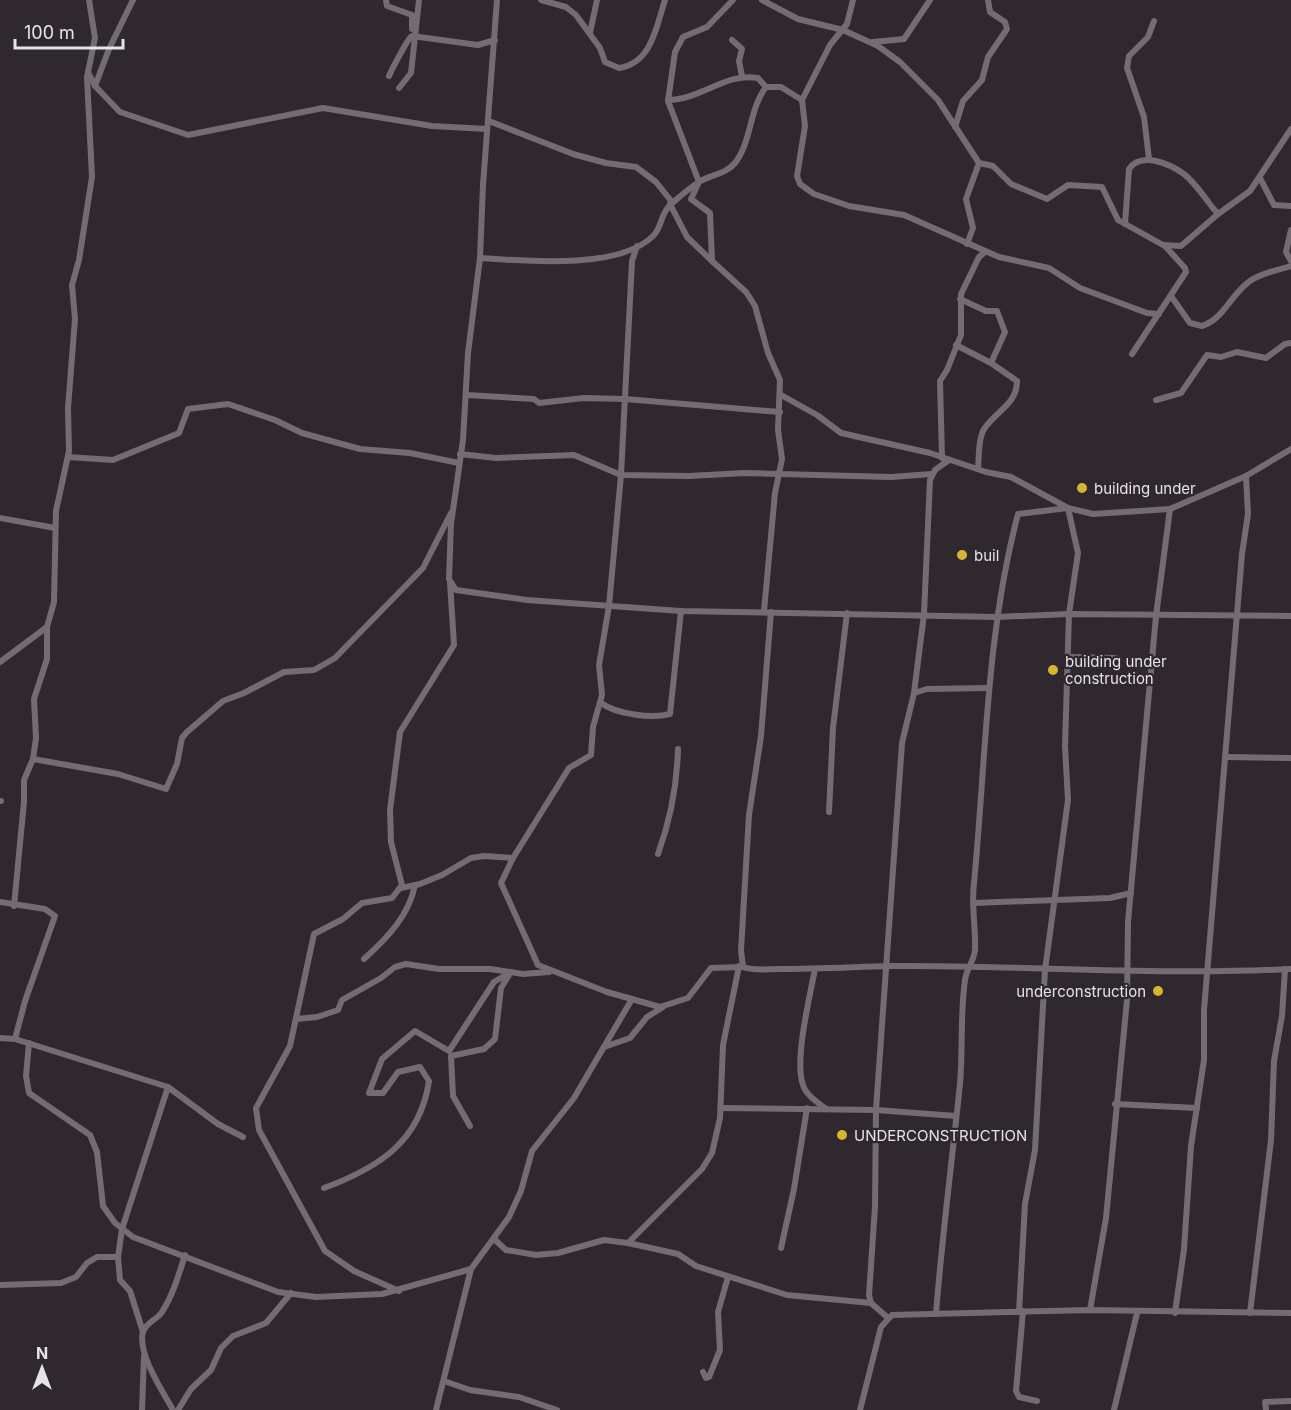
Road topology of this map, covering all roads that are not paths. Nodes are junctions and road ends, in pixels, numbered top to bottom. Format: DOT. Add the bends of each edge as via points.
graph roads {
  1 [pos="89,0"];
  2 [pos="133,0"];
  3 [pos="386,0"];
  4 [pos="419,0"];
  5 [pos="497,0"];
  6 [pos="541,0"];
  7 [pos="597,0"];
  8 [pos="665,0"];
  9 [pos="733,0"];
  10 [pos="762,0"];
  11 [pos="853,0"];
  12 [pos="930,0"];
  13 [pos="988,0"];
  14 [pos="1154,21"];
  15 [pos="843,30"];
  16 [pos="590,33"];
  17 [pos="413,36"];
  18 [pos="495,40"];
  19 [pos="732,40"];
  20 [pos="872,42"];
  21 [pos="88,72"];
  22 [pos="389,76"];
  23 [pos="742,76"];
  24 [pos="95,86"];
  25 [pos="766,87"];
  26 [pos="399,88"];
  27 [pos="668,100"];
  28 [pos="802,100"];
  29 [pos="489,121"];
  30 [pos="955,127"];
  31 [pos="487,129"];
  32 [pos="1291,129"];
  33 [pos="1149,159"];
  34 [pos="979,162"];
  35 [pos="1260,178"];
  36 [pos="699,182"];
  37 [pos="671,203"];
  38 [pos="1291,206"];
  39 [pos="1218,214"];
  40 [pos="1125,224"];
  41 [pos="1291,230"];
  42 [pos="967,244"];
  43 [pos="1163,245"];
  44 [pos="637,246"];
  45 [pos="985,252"];
  46 [pos="480,258"];
  47 [pos="1291,261"];
  48 [pos="713,263"];
  49 [pos="1291,266"];
  50 [pos="1171,296"];
  51 [pos="960,299"];
  52 [pos="1159,314"];
  53 [pos="1291,344"];
  54 [pos="956,345"];
  55 [pos="1132,354"];
  56 [pos="992,363"];
  57 [pos="467,395"];
  58 [pos="781,395"];
  59 [pos="625,399"];
  60 [pos="1156,400"];
  61 [pos="780,412"];
  62 [pos="1291,449"];
  63 [pos="460,454"];
  64 [pos="68,457"];
  65 [pos="946,459"];
  66 [pos="459,463"];
  67 [pos="978,469"];
  68 [pos="932,474"];
  69 [pos="621,475"];
  70 [pos="779,475"];
  71 [pos="1246,476"];
  72 [pos="1068,508"];
  73 [pos="1170,509"];
  74 [pos="453,510"];
  75 [pos="0,518"];
  76 [pos="55,528"];
  77 [pos="449,579"];
  78 [pos="609,606"];
  79 [pos="681,611"];
  80 [pos="768,612"];
  81 [pos="847,613"];
  82 [pos="924,614"];
  83 [pos="1069,614"];
  84 [pos="1237,614"];
  85 [pos="1156,616"];
  86 [pos="1291,616"];
  87 [pos="996,617"];
  88 [pos="47,627"];
  89 [pos="1069,657"];
  90 [pos="1115,658"];
  91 [pos="0,663"];
  92 [pos="988,688"];
  93 [pos="914,693"];
  94 [pos="601,703"];
  95 [pos="678,749"];
  96 [pos="1227,757"];
  97 [pos="1291,758"];
  98 [pos="33,759"];
  99 [pos="829,812"];
  100 [pos="658,854"];
  101 [pos="513,858"];
  102 [pos="415,885"];
  103 [pos="401,888"];
  104 [pos="1131,893"];
  105 [pos="1055,900"];
  106 [pos="0,902"];
  107 [pos="973,903"];
  108 [pos="14,906"];
  109 [pos="364,959"];
  110 [pos="888,966"];
  111 [pos="741,967"];
  112 [pos="969,968"];
  113 [pos="815,969"];
  114 [pos="1288,969"];
  115 [pos="1045,970"];
  116 [pos="552,971"];
  117 [pos="1128,971"];
  118 [pos="1208,971"];
  119 [pos="511,972"];
  120 [pos="632,999"];
  121 [pos="663,1006"];
  122 [pos="296,1019"];
  123 [pos="0,1038"];
  124 [pos="15,1039"];
  125 [pos="29,1043"];
  126 [pos="604,1047"];
  127 [pos="168,1087"];
  128 [pos="1115,1104"];
  129 [pos="721,1108"];
  130 [pos="807,1108"];
  131 [pos="1197,1108"];
  132 [pos="826,1109"];
  133 [pos="876,1110"];
  134 [pos="956,1116"];
  135 [pos="470,1126"];
  136 [pos="243,1137"];
  137 [pos="324,1188"];
  138 [pos="122,1229"];
  139 [pos="494,1239"];
  140 [pos="628,1243"];
  141 [pos="781,1248"];
  142 [pos="185,1255"];
  143 [pos="118,1257"];
  144 [pos="471,1269"];
  145 [pos="728,1277"];
  146 [pos="0,1285"];
  147 [pos="399,1291"];
  148 [pos="291,1293"];
  149 [pos="871,1303"];
  150 [pos="1090,1310"];
  151 [pos="1021,1311"];
  152 [pos="1137,1312"];
  153 [pos="1175,1312"];
  154 [pos="1250,1313"];
  155 [pos="1291,1313"];
  156 [pos="936,1314"];
  157 [pos="887,1317"];
  158 [pos="143,1332"];
  159 [pos="143,1350"];
  160 [pos="703,1372"];
  161 [pos="444,1381"];
  162 [pos="1037,1401"];
  163 [pos="1291,1401"];
  164 [pos="142,1410"];
  165 [pos="173,1410"];
  166 [pos="178,1410"];
  167 [pos="436,1410"];
  168 [pos="557,1410"];
  169 [pos="860,1410"];
  170 [pos="1114,1410"];
  171 [pos="1266,1410"];
  1 -- 21 [label="street" via="96,38"];
  2 -- 24 [label="street"];
  3 -- 17 [label="street" via="387,6 412,15"];
  4 -- 17 [label="street"];
  5 -- 18 [label="street"];
  6 -- 16 [label="street" via="570,10"];
  7 -- 16 [label="street"];
  8 -- 16 [label="street" via="650,45 641,59 626,67 607,64"];
  9 -- 27 [label="street" via="707,27 681,40 675,52"];
  10 -- 15 [label="street" via="798,19"];
  11 -- 15 [label="street"];
  12 -- 20 [label="street" via="904,39"];
  13 -- 30 [label="street" via="990,12 1005,22 1007,29 988,57 982,80 963,101"];
  14 -- 33 [label="street" via="1148,37 1129,56 1127,68 1144,117"];
  15 -- 20 [label="street"];
  15 -- 28 [label="street" via="818,66"];
  17 -- 18 [label="street" via="478,45"];
  17 -- 22 [label="street"];
  17 -- 26 [label="street" via="411,73"];
  18 -- 29 [label="street"];
  19 -- 23 [label="street" via="742,49"];
  20 -- 30 [label="street" via="900,62 938,100"];
  21 -- 24 [label="street"];
  21 -- 64 [label="street" via="92,177 72,285 75,319"];
  23 -- 25 [label="street" via="758,78"];
  23 -- 27 [label="street" via="702,93"];
  24 -- 31 [label="street" via="120,112 188,135 323,108 432,126"];
  25 -- 28 [label="street" via="781,87"];
  25 -- 36 [label="street" via="733,165"];
  27 -- 36 [label="street"];
  28 -- 42 [label="street" via="805,126 797,176 800,184 814,194 849,206 904,215"];
  29 -- 31 [label="street"];
  29 -- 37 [label="street" via="573,154 636,167 656,182"];
  30 -- 34 [label="street"];
  31 -- 46 [label="street"];
  32 -- 35 [label="street"];
  33 -- 39 [label="street" via="1185,175"];
  33 -- 40 [label="street" via="1129,169"];
  34 -- 40 [label="street" via="993,166 1011,184 1038,197 1051,198 1068,185 1102,187 1114,217"];
  34 -- 42 [label="street" via="966,200 973,228"];
  35 -- 38 [label="street" via="1274,205"];
  35 -- 39 [label="street" via="1237,202"];
  36 -- 37 [label="street"];
  36 -- 48 [label="street" via="691,199 710,213"];
  37 -- 44 [label="street" via="653,236"];
  37 -- 48 [label="street" via="687,237"];
  39 -- 43 [label="street" via="1181,246"];
  40 -- 43 [label="street"];
  41 -- 47 [label="street" via="1286,252"];
  42 -- 45 [label="street"];
  43 -- 50 [label="street" via="1186,272"];
  44 -- 46 [label="street" via="618,255 578,259"];
  44 -- 59 [label="street" via="632,261"];
  45 -- 51 [label="street"];
  45 -- 52 [label="street" via="1049,268 1080,288"];
  46 -- 57 [label="street"];
  48 -- 58 [label="street" via="746,292 755,306 768,353 779,375"];
  49 -- 50 [label="street" via="1252,280 1234,295 1218,318 1202,326 1192,325"];
  50 -- 52 [label="street"];
  51 -- 54 [label="street" via="962,328"];
  51 -- 56 [label="street" via="986,311 997,311 1004,338"];
  52 -- 55 [label="street"];
  53 -- 60 [label="street" via="1266,358 1237,352 1221,357 1207,355 1181,393"];
  54 -- 56 [label="street"];
  54 -- 65 [label="street" via="939,386"];
  56 -- 67 [label="street" via="1015,378 1017,386 1008,406 982,432"];
  57 -- 59 [label="street" via="539,403"];
  57 -- 63 [label="street"];
  58 -- 61 [label="street"];
  58 -- 65 [label="street" via="841,433"];
  59 -- 61 [label="street"];
  59 -- 69 [label="street"];
  61 -- 70 [label="street"];
  62 -- 71 [label="street"];
  63 -- 66 [label="street"];
  63 -- 69 [label="street" via="496,458 574,455"];
  64 -- 66 [label="street" via="121,458 179,433 188,409 222,404 360,449 410,453"];
  64 -- 76 [label="street"];
  65 -- 67 [label="street"];
  65 -- 68 [label="street"];
  66 -- 74 [label="street"];
  67 -- 72 [label="street" via="1011,477"];
  68 -- 70 [label="street"];
  68 -- 82 [label="street" via="924,561"];
  69 -- 70 [label="street"];
  69 -- 78 [label="street"];
  70 -- 80 [label="street"];
  71 -- 73 [label="street"];
  71 -- 84 [label="street" via="1248,514"];
  72 -- 73 [label="street" via="1106,515"];
  72 -- 83 [label="street" via="1078,553"];
  72 -- 87 [label="street" via="1018,514"];
  73 -- 85 [label="street"];
  74 -- 77 [label="street"];
  74 -- 98 [label="street" via="423,568 335,658 314,670 284,672 223,701 187,732 166,789 118,774"];
  75 -- 76 [label="street"];
  76 -- 88 [label="street" via="54,596"];
  77 -- 78 [label="street" via="460,591"];
  77 -- 103 [label="street" via="454,645 400,732 390,810 391,842"];
  78 -- 79 [label="street"];
  78 -- 94 [label="street" via="599,665"];
  79 -- 80 [label="street"];
  79 -- 94 [label="street" via="670,714 612,710"];
  80 -- 81 [label="street"];
  80 -- 111 [label="street" via="761,736 749,815"];
  81 -- 82 [label="street"];
  81 -- 99 [label="street" via="833,728"];
  82 -- 87 [label="street"];
  82 -- 93 [label="street"];
  83 -- 85 [label="street"];
  83 -- 87 [label="street"];
  83 -- 89 [label="street"];
  84 -- 85 [label="street"];
  84 -- 86 [label="street"];
  84 -- 96 [label="street"];
  85 -- 104 [label="street"];
  87 -- 92 [label="street"];
  88 -- 91 [label="street"];
  88 -- 98 [label="street" via="48,656 34,699"];
  89 -- 90 [label="street"];
  89 -- 105 [label="street" via="1065,746 1068,800"];
  92 -- 93 [label="street"];
  92 -- 107 [label="street"];
  93 -- 110 [label="street" via="902,743"];
  94 -- 101 [label="street" via="590,756 569,768"];
  95 -- 100 [label="street" via="671,820"];
  96 -- 97 [label="street"];
  96 -- 118 [label="street"];
  98 -- 108 [label="street" via="24,780"];
  101 -- 102 [label="street" via="471,858 449,872"];
  101 -- 116 [label="street" via="501,879 502,888 535,963"];
  102 -- 103 [label="street"];
  102 -- 109 [label="street" via="401,921"];
  103 -- 122 [label="street" via="392,898 362,903 343,919 314,934"];
  104 -- 105 [label="street" via="1110,898"];
  104 -- 117 [label="street"];
  105 -- 107 [label="street"];
  105 -- 115 [label="street"];
  106 -- 108 [label="street"];
  107 -- 112 [label="street" via="975,949"];
  108 -- 124 [label="street" via="45,909 55,916"];
  110 -- 112 [label="street"];
  110 -- 113 [label="street"];
  110 -- 133 [label="street"];
  111 -- 113 [label="street"];
  111 -- 121 [label="street" via="711,968 688,998"];
  111 -- 129 [label="street" via="723,1045"];
  112 -- 115 [label="street"];
  112 -- 134 [label="street" via="964,982"];
  113 -- 132 [label="street" via="804,1024 802,1082"];
  114 -- 118 [label="street"];
  114 -- 154 [label="street" via="1274,1061 1270,1151"];
  115 -- 117 [label="street"];
  115 -- 151 [label="street" via="1035,1150 1025,1204"];
  116 -- 119 [label="street"];
  116 -- 120 [label="street"];
  117 -- 118 [label="street"];
  117 -- 128 [label="street"];
  118 -- 131 [label="street" via="1204,1060"];
  119 -- 122 [label="street" via="401,964 342,999 338,1010"];
  119 -- 135 [label="street" via="501,988 495,1039 484,1048 451,1056 453,1096"];
  119 -- 137 [label="street" via="494,982 449,1051 415,1031 382,1059 369,1093 383,1093 398,1072 420,1067 429,1082 426,1105 397,1150 356,1176"];
  120 -- 121 [label="street"];
  120 -- 126 [label="street"];
  121 -- 126 [label="street" via="647,1017 630,1038"];
  122 -- 147 [label="street" via="290,1046 258,1104 260,1130 325,1251 354,1271"];
  123 -- 124 [label="street"];
  124 -- 125 [label="street"];
  125 -- 127 [label="street"];
  125 -- 138 [label="street" via="29,1092 90,1135 97,1152 103,1206"];
  126 -- 139 [label="street" via="574,1098 532,1151 517,1200"];
  127 -- 136 [label="street" via="218,1124"];
  127 -- 138 [label="street"];
  128 -- 131 [label="street"];
  128 -- 150 [label="street" via="1106,1218"];
  129 -- 130 [label="street"];
  129 -- 140 [label="street" via="712,1154 702,1169"];
  130 -- 132 [label="street"];
  130 -- 141 [label="street"];
  131 -- 153 [label="street"];
  132 -- 133 [label="street"];
  133 -- 134 [label="street"];
  133 -- 149 [label="street"];
  134 -- 156 [label="street"];
  138 -- 142 [label="street" via="133,1237"];
  138 -- 143 [label="street"];
  139 -- 140 [label="street" via="506,1250 536,1255 604,1240"];
  139 -- 144 [label="street"];
  140 -- 145 [label="street" via="678,1254 696,1266"];
  142 -- 148 [label="street" via="250,1282"];
  142 -- 158 [label="street" via="161,1314"];
  143 -- 146 [label="street" via="97,1257 76,1276 61,1283"];
  143 -- 158 [label="street" via="120,1280 130,1291"];
  144 -- 147 [label="street"];
  144 -- 161 [label="street"];
  145 -- 149 [label="street" via="787,1295"];
  145 -- 160 [label="street" via="718,1312 720,1350 709,1377"];
  147 -- 148 [label="street" via="351,1297"];
  148 -- 166 [label="street" via="266,1323 225,1343 211,1370 191,1389"];
  149 -- 157 [label="street"];
  150 -- 151 [label="street"];
  150 -- 152 [label="street"];
  151 -- 156 [label="street"];
  151 -- 162 [label="street" via="1016,1391 1019,1397"];
  152 -- 153 [label="street"];
  152 -- 170 [label="street"];
  153 -- 154 [label="street"];
  154 -- 155 [label="street"];
  156 -- 157 [label="street"];
  157 -- 169 [label="street"];
  158 -- 159 [label="street"];
  159 -- 164 [label="street"];
  159 -- 165 [label="street"];
  161 -- 167 [label="street"];
  161 -- 168 [label="street" via="470,1390 519,1397"];
  163 -- 171 [label="street" via="1265,1402"];
}
